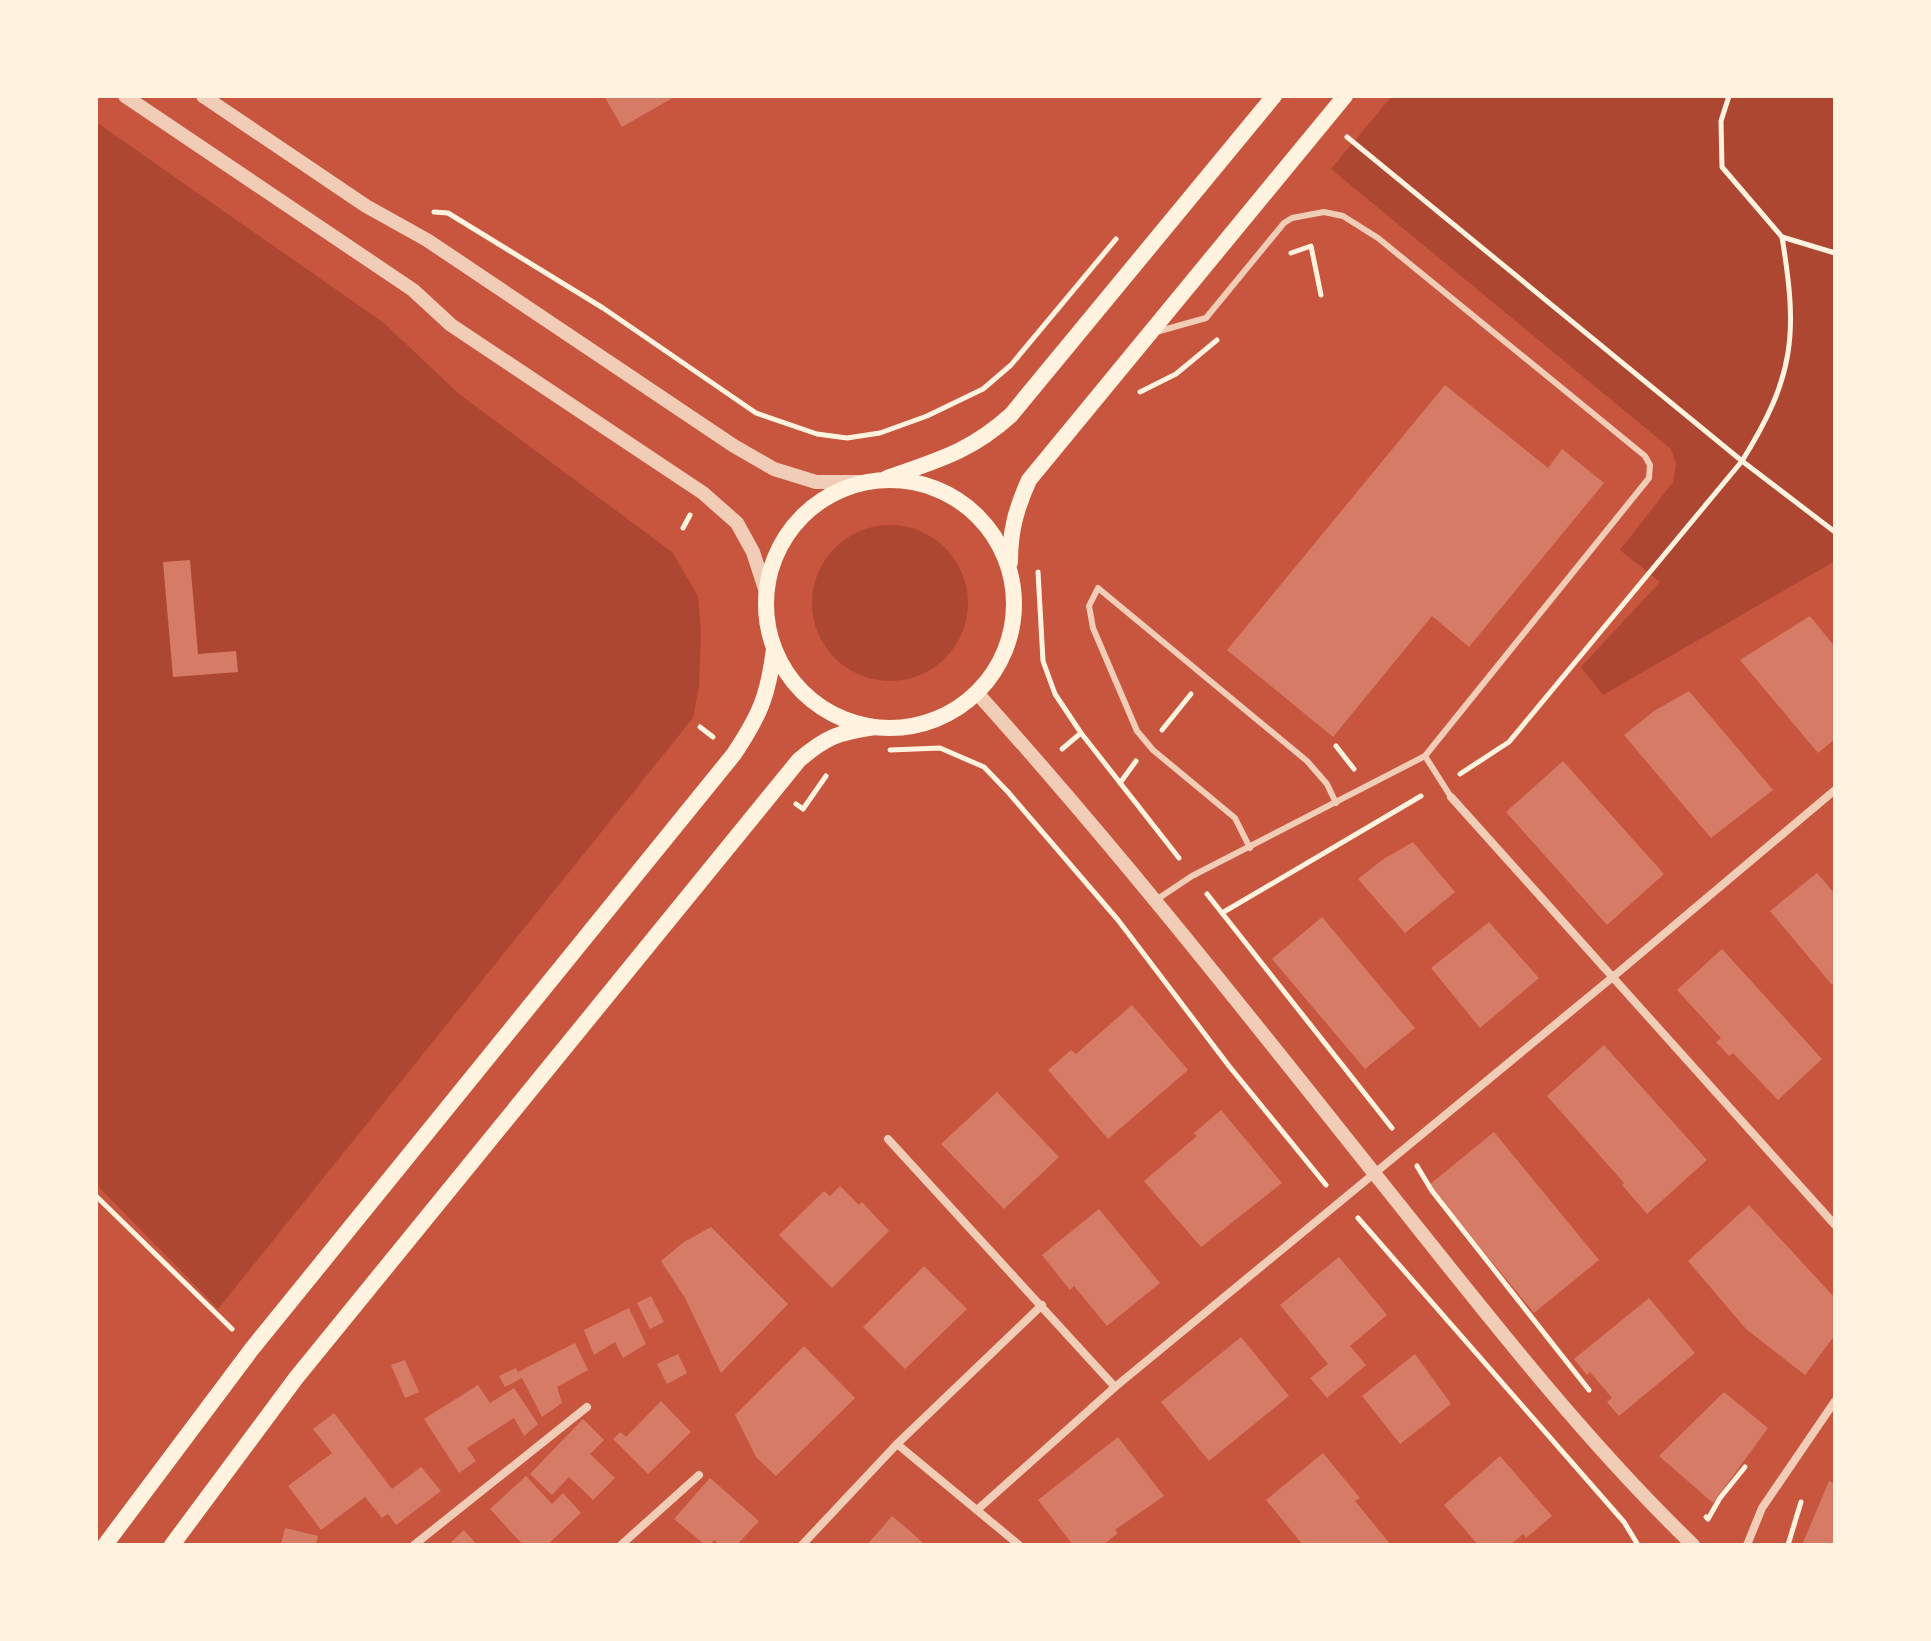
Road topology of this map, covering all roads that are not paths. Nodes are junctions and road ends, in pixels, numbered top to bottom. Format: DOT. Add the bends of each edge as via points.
graph roads {
  1 [pos="125,96"];
  2 [pos="203,96"];
  3 [pos="1274,96"];
  4 [pos="1345,96"];
  5 [pos="1149,335"];
  6 [pos="882,480"];
  7 [pos="864,482"];
  8 [pos="1011,576"];
  9 [pos="766,592"];
  10 [pos="774,649"];
  11 [pos="977,693"];
  12 [pos="875,727"];
  13 [pos="1425,756"];
  14 [pos="1835,790"];
  15 [pos="1451,797"];
  16 [pos="1336,803"];
  17 [pos="1250,848"];
  18 [pos="1156,900"];
  19 [pos="1614,976"];
  20 [pos="888,1139"];
  21 [pos="1374,1173"];
  22 [pos="1835,1225"];
  23 [pos="1042,1305"];
  24 [pos="1115,1387"];
  25 [pos="1835,1401"];
  26 [pos="587,1407"];
  27 [pos="897,1444"];
  28 [pos="699,1475"];
  29 [pos="977,1510"];
  30 [pos="105,1545"];
  31 [pos="172,1545"];
  32 [pos="414,1545"];
  33 [pos="621,1545"];
  34 [pos="802,1545"];
  35 [pos="1019,1545"];
  36 [pos="1693,1545"];
  37 [pos="1747,1545"];
  1 -- 9 [label="street" via="413,290 451,325 703,493 737,523"];
  2 -- 7 [label="street" via="734,446 774,469 816,482"];
  3 -- 6 [label="main road" via="1011,415 967,449"];
  4 -- 5 [label="main road"];
  5 -- 8 [label="main road" via="1029,480 1010,534"];
  5 -- 13 [label="lane" via="1206,318 1284,223 1309,213 1343,216 1378,238 1645,456 1649,478"];
  6 -- 7 [label="main road"];
  6 -- 8 [label="main road" via="917,483 950,495 999,543"];
  7 -- 9 [label="main road" via="807,510 772,562"];
  8 -- 11 [label="main road" via="1014,609 1008,642"];
  9 -- 10 [label="main road"];
  10 -- 12 [label="main road" via="798,687 832,714"];
  10 -- 30 [label="main road" via="770,686 754,725 734,754 251,1350"];
  11 -- 12 [label="main road" via="927,722"];
  11 -- 18 [label="street"];
  12 -- 31 [label="main road" via="839,732 799,760 296,1378"];
  13 -- 15 [label="lane"];
  13 -- 16 [label="lane"];
  14 -- 19 [label="street"];
  15 -- 19 [label="street"];
  16 -- 17 [label="lane"];
  16 -- 17 [label="lane" via="1307,761 1098,588 1089,606 1093,628 1137,731 1235,818"];
  17 -- 18 [label="lane"];
  18 -- 21 [label="street"];
  19 -- 21 [label="street"];
  19 -- 22 [label="street"];
  20 -- 23 [label="street"];
  21 -- 24 [label="street"];
  21 -- 36 [label="street" via="1514,1347"];
  23 -- 24 [label="street"];
  23 -- 27 [label="street"];
  24 -- 29 [label="street"];
  25 -- 37 [label="street" via="1762,1508"];
  26 -- 32 [label="street"];
  27 -- 29 [label="street"];
  27 -- 34 [label="street"];
  28 -- 33 [label="street"];
  29 -- 35 [label="street"];
}
